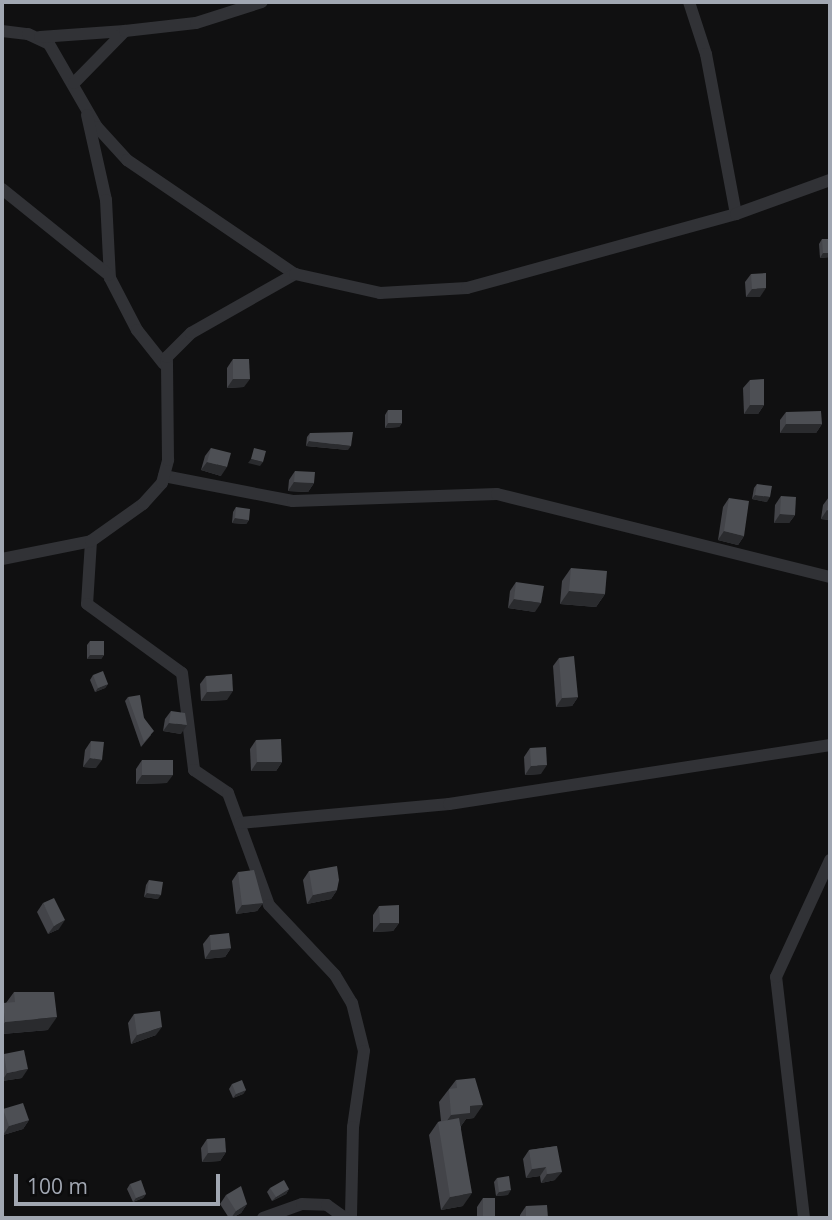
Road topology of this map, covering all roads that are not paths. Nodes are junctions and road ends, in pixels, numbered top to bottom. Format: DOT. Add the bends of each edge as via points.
graph roads {
  1 [pos="262,2"];
  2 [pos="689,2"];
  3 [pos="2,31"];
  4 [pos="125,31"];
  5 [pos="40,37"];
  6 [pos="74,83"];
  7 [pos="85,105"];
  8 [pos="830,180"];
  9 [pos="2,189"];
  10 [pos="736,214"];
  11 [pos="295,274"];
  12 [pos="109,275"];
  13 [pos="164,364"];
  14 [pos="164,476"];
  15 [pos="91,541"];
  16 [pos="2,559"];
  17 [pos="830,577"];
  18 [pos="830,746"];
  19 [pos="240,823"];
  20 [pos="830,860"];
  21 [pos="263,1218"];
  22 [pos="345,1218"];
  23 [pos="351,1218"];
  24 [pos="804,1218"];
  1 -- 4 [label="street" via="196,23"];
  2 -- 10 [label="street" via="706,54"];
  3 -- 5 [label="street"];
  4 -- 5 [label="street"];
  4 -- 6 [label="street"];
  5 -- 6 [label="street"];
  6 -- 7 [label="street"];
  7 -- 11 [label="street" via="109,143 127,160"];
  7 -- 12 [label="street" via="106,200"];
  8 -- 10 [label="street"];
  9 -- 12 [label="street"];
  10 -- 11 [label="street" via="467,288 380,293"];
  11 -- 13 [label="street" via="191,333"];
  12 -- 13 [label="street" via="126,313"];
  13 -- 14 [label="street" via="169,439"];
  14 -- 15 [label="street" via="143,504"];
  14 -- 17 [label="street" via="293,501 497,494"];
  15 -- 16 [label="street"];
  15 -- 19 [label="street" via="87,604 181,673 192,764 228,793"];
  18 -- 19 [label="street" via="449,804"];
  19 -- 23 [label="street" via="251,867 269,905 335,975 357,1018 364,1051 353,1127"];
  20 -- 24 [label="street" via="776,977"];
  21 -- 22 [label="street" via="302,1204 327,1205"];
}
